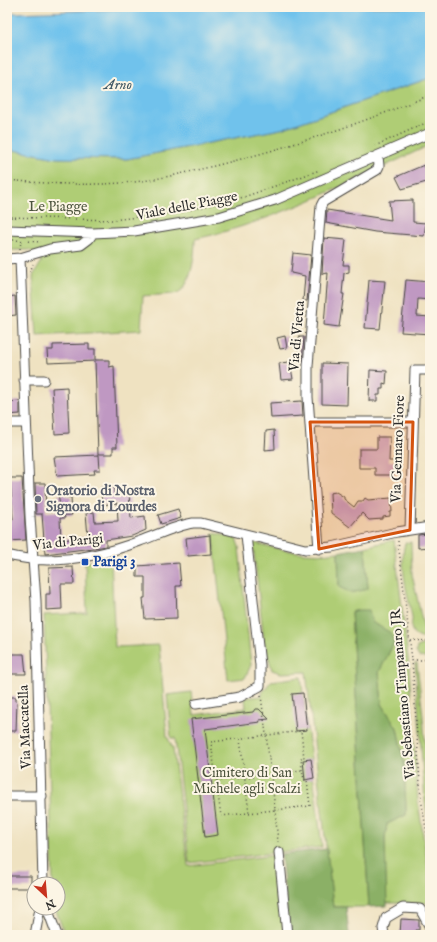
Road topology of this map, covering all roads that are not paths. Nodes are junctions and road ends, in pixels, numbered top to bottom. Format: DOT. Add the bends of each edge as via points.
graph roads {
  1 [pos="430,133"];
  2 [pos="378,156"];
  3 [pos="7,230"];
  4 [pos="93,233"];
  5 [pos="7,252"];
  6 [pos="20,258"];
  7 [pos="7,259"];
  8 [pos="430,370"];
  9 [pos="24,380"];
  10 [pos="44,380"];
  11 [pos="310,422"];
  12 [pos="413,422"];
  13 [pos="7,423"];
  14 [pos="26,423"];
  15 [pos="430,527"];
  16 [pos="410,530"];
  17 [pos="246,535"];
  18 [pos="319,549"];
  19 [pos="7,555"];
  20 [pos="33,560"];
  21 [pos="196,704"];
  22 [pos="7,796"];
  23 [pos="42,796"];
  24 [pos="279,852"];
  25 [pos="44,876"];
  26 [pos="39,916"];
  27 [pos="50,916"];
  28 [pos="430,927"];
  29 [pos="35,935"];
  30 [pos="57,935"];
  31 [pos="287,935"];
  32 [pos="384,935"];
  1 -- 2 [label="street, Viale delle Piagge"];
  2 -- 4 [label="street, Viale delle Piagge" via="275,200 219,217 134,231"];
  2 -- 11 [label="street, Via di Vietta" via="377,170 323,202 321,206 308,366"];
  3 -- 4 [label="street, Viale delle Piagge"];
  4 -- 6 [label="street" via="90,239 81,245"];
  5 -- 6 [label="street"];
  6 -- 7 [label="street"];
  6 -- 9 [label="street, Via Maccatella"];
  8 -- 12 [label="street, Via Gennaro Fiore" via="415,370"];
  9 -- 10 [label="street"];
  9 -- 14 [label="street, Via Maccatella"];
  11 -- 12 [label="street"];
  11 -- 18 [label="street, Via di Vietta"];
  12 -- 16 [label="street, Via Gennaro Fiore"];
  13 -- 14 [label="street"];
  14 -- 20 [label="street, Via Maccatella"];
  15 -- 16 [label="street, Via di Parigi"];
  16 -- 18 [label="street, Via di Parigi"];
  17 -- 18 [label="street, Via di Parigi" via="300,549"];
  17 -- 20 [label="street, Via di Parigi" via="193,523 106,553 75,558"];
  17 -- 21 [label="street" via="260,686 240,697"];
  19 -- 20 [label="street, Via di Parigi"];
  20 -- 23 [label="street, Via Maccatella"];
  22 -- 23 [label="street"];
  23 -- 25 [label="street, Via Maccatella"];
  24 -- 31 [label="street"];
  26 -- 29 [label="street"];
  27 -- 30 [label="street"];
  28 -- 32 [label="street" via="420,910 403,908 386,918 382,928"];
}
